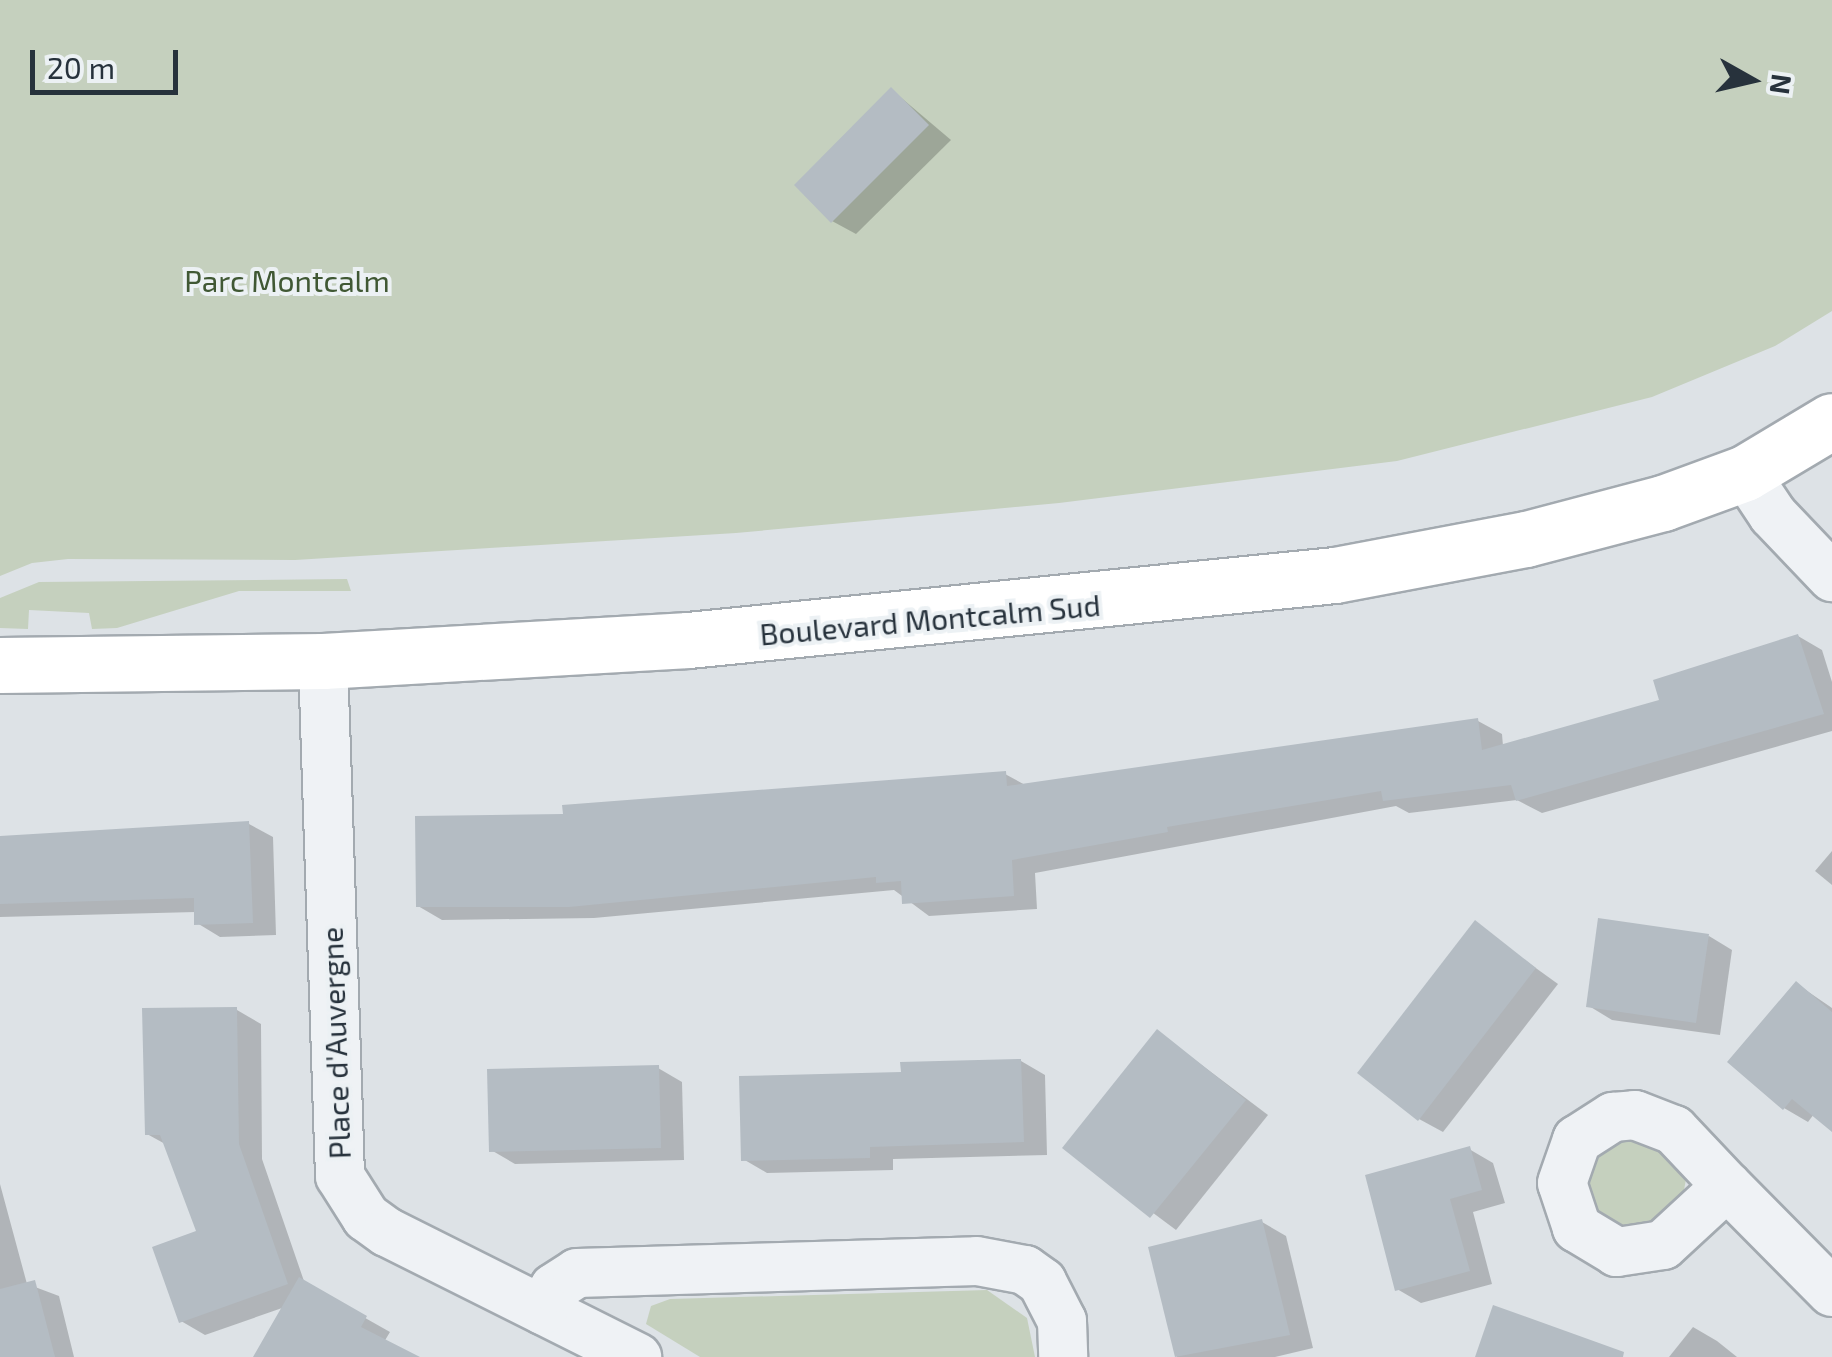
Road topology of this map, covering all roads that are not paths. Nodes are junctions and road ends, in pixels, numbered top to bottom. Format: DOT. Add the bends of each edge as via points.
graph roads {
  1 [pos="1832,421"];
  2 [pos="1745,472"];
  3 [pos="1832,577"];
  4 [pos="323,660"];
  5 [pos="0,666"];
  6 [pos="1727,1186"];
  7 [pos="1832,1292"];
  8 [pos="543,1310"];
  9 [pos="636,1357"];
  10 [pos="1064,1357"];
  1 -- 2 [label="street, Boulevard Montcalm Sud"];
  2 -- 3 [label="street" via="1773,515"];
  2 -- 4 [label="street, Boulevard Montcalm Sud" via="1579,526 1335,575 783,633"];
  4 -- 5 [label="street, Boulevard Montcalm Sud"];
  4 -- 8 [label="street, Place d'Auvergne" via="340,1176 366,1216 386,1232"];
  6 -- 7 [label="street"];
  8 -- 9 [label="street, Place d'Auvergne"];
  8 -- 10 [label="street" via="564,1278 600,1270 977,1261 1025,1270 1042,1282 1062,1322"];
}
